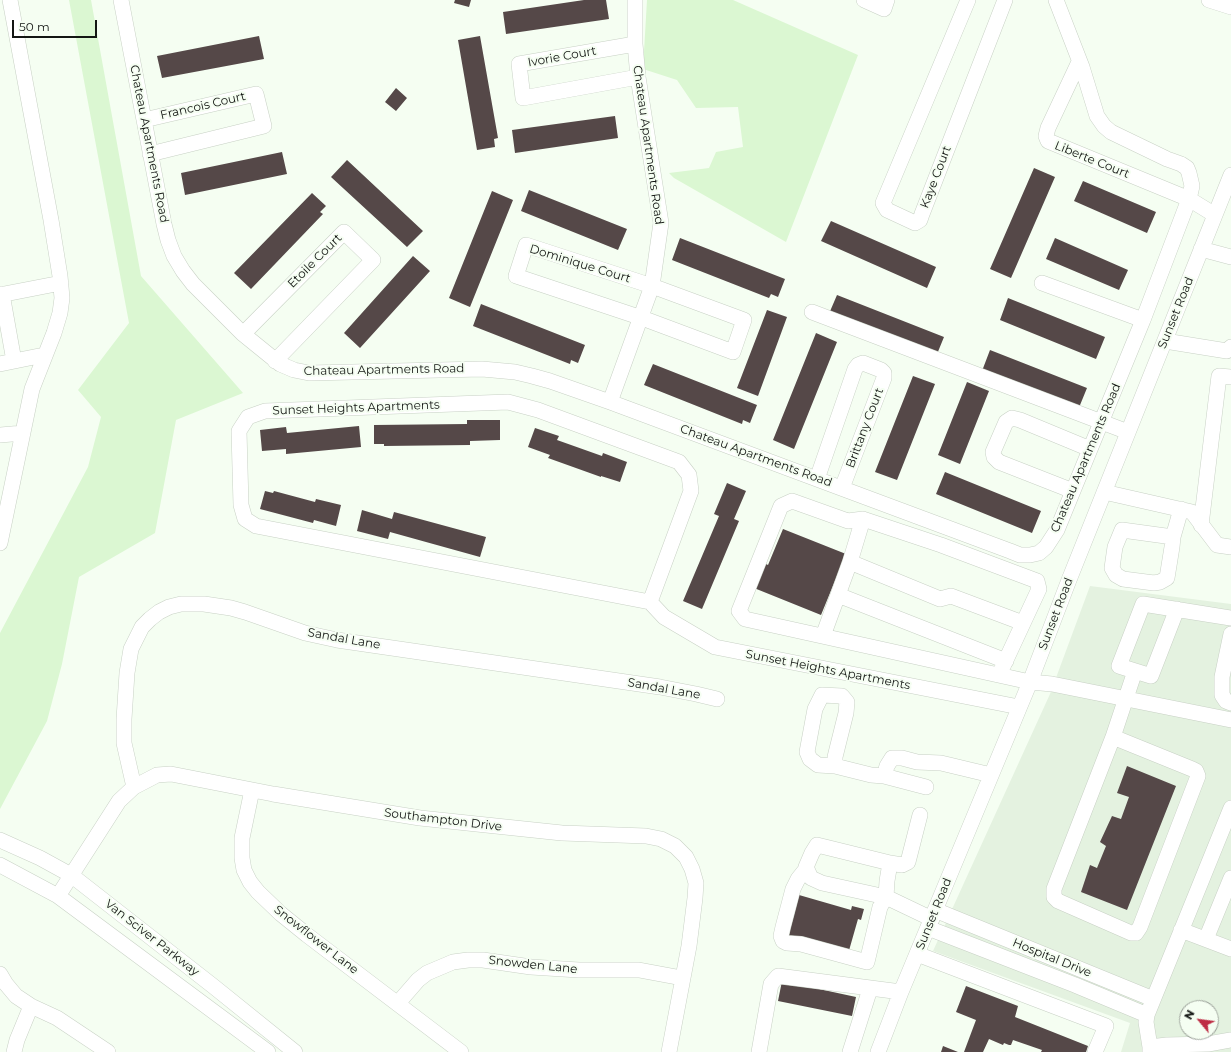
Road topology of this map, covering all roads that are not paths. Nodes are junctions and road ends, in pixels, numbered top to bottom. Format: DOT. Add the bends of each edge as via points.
graph roads {
  1 [pos="10,0"];
  2 [pos="122,0"];
  3 [pos="635,0"];
  4 [pos="864,0"];
  5 [pos="887,0"];
  6 [pos="968,0"];
  7 [pos="1005,0"];
  8 [pos="1056,0"];
  9 [pos="1209,0"];
  10 [pos="1231,8"];
  11 [pos="635,44"];
  12 [pos="1078,62"];
  13 [pos="638,77"];
  14 [pos="144,120"];
  15 [pos="150,154"];
  16 [pos="1231,175"];
  17 [pos="1189,199"];
  18 [pos="1215,215"];
  19 [pos="1201,249"];
  20 [pos="1231,257"];
  21 [pos="1042,282"];
  22 [pos="60,283"];
  23 [pos="652,286"];
  24 [pos="1,295"];
  25 [pos="812,312"];
  26 [pos="642,318"];
  27 [pos="1143,320"];
  28 [pos="243,334"];
  29 [pos="1164,341"];
  30 [pos="1231,347"];
  31 [pos="44,356"];
  32 [pos="276,361"];
  33 [pos="7,362"];
  34 [pos="1231,377"];
  35 [pos="610,402"];
  36 [pos="1101,422"];
  37 [pos="1128,432"];
  38 [pos="23,433"];
  39 [pos="0,435"];
  40 [pos="1090,449"];
  41 [pos="817,479"];
  42 [pos="842,488"];
  43 [pos="1073,491"];
  44 [pos="1104,492"];
  45 [pos="4,510"];
  46 [pos="1181,510"];
  47 [pos="863,519"];
  48 [pos="1201,525"];
  49 [pos="1173,537"];
  50 [pos="0,543"];
  51 [pos="1231,548"];
  52 [pos="850,562"];
  53 [pos="838,595"];
  54 [pos="650,602"];
  55 [pos="1177,609"];
  56 [pos="1231,618"];
  57 [pos="1023,623"];
  58 [pos="1231,634"];
  59 [pos="823,636"];
  60 [pos="1006,661"];
  61 [pos="1135,671"];
  62 [pos="999,675"];
  63 [pos="1030,682"];
  64 [pos="717,699"];
  65 [pos="1126,699"];
  66 [pos="1231,703"];
  67 [pos="1019,707"];
  68 [pos="1231,720"];
  69 [pos="1113,737"];
  70 [pos="835,766"];
  71 [pos="991,775"];
  72 [pos="884,776"];
  73 [pos="134,787"];
  74 [pos="926,787"];
  75 [pos="252,790"];
  76 [pos="1231,808"];
  77 [pos="920,814"];
  78 [pos="5,842"];
  79 [pos="890,863"];
  80 [pos="0,866"];
  81 [pos="802,874"];
  82 [pos="71,875"];
  83 [pos="1231,878"];
  84 [pos="58,896"];
  85 [pos="886,897"];
  86 [pos="932,919"];
  87 [pos="1181,930"];
  88 [pos="1206,939"];
  89 [pos="1231,949"];
  90 [pos="917,954"];
  91 [pos="0,974"];
  92 [pos="682,978"];
  93 [pos="870,989"];
  94 [pos="901,992"];
  95 [pos="1153,999"];
  96 [pos="398,1003"];
  97 [pos="30,1006"];
  98 [pos="1147,1015"];
  99 [pos="1231,1040"];
  100 [pos="1150,1049"];
  101 [pos="14,1052"];
  102 [pos="108,1052"];
  103 [pos="268,1052"];
  104 [pos="295,1052"];
  105 [pos="461,1052"];
  106 [pos="669,1052"];
  107 [pos="759,1052"];
  108 [pos="850,1052"];
  109 [pos="878,1052"];
  110 [pos="1095,1052"];
  1 -- 22 [label="street"];
  2 -- 14 [label="street, Chateau Apartments Road"];
  3 -- 11 [label="street, Chateau Apartments Road"];
  4 -- 5 [label="street" via="884,9"];
  6 -- 7 [label="street, Kaye Court" via="883,203 886,210 915,223 920,220"];
  8 -- 12 [label="street, Chateau Apartments Road"];
  9 -- 10 [label="street"];
  11 -- 13 [label="street, Chateau Apartments Road"];
  11 -- 13 [label="street, Ivorie Court" via="519,64 524,98"];
  12 -- 17 [label="street, Chateau Apartments Road" via="1082,67 1097,116 1104,126 1111,132 1187,168 1192,180"];
  12 -- 17 [label="street, Liberte Court" via="1048,128 1048,141"];
  13 -- 23 [label="street, Chateau Apartments Road" via="661,223"];
  14 -- 15 [label="street, Chateau Apartments Road"];
  14 -- 15 [label="street, Francois Court" via="256,94 264,126"];
  15 -- 28 [label="street, Chateau Apartments Road" via="164,224 174,256 193,284"];
  16 -- 18 [label="street, Sunset Road"];
  17 -- 18 [label="street, Liberte Court"];
  17 -- 27 [label="street, Chateau Apartments Road"];
  18 -- 19 [label="street, Sunset Road"];
  19 -- 20 [label="street"];
  19 -- 29 [label="street, Sunset Road"];
  21 -- 27 [label="street"];
  22 -- 24 [label="street"];
  22 -- 31 [label="street" via="60,313"];
  23 -- 26 [label="street, Chateau Apartments Road"];
  23 -- 26 [label="street" via="744,320 733,352"];
  23 -- 26 [label="street, Dominique Court" via="526,245 516,276"];
  24 -- 33 [label="street"];
  25 -- 36 [label="street"];
  26 -- 35 [label="street, Chateau Apartments Road"];
  27 -- 36 [label="street, Chateau Apartments Road"];
  28 -- 32 [label="street, Chateau Apartments Road"];
  28 -- 32 [label="street, Etoile Court" via="344,232 372,260"];
  29 -- 30 [label="street" via="1226,351"];
  29 -- 37 [label="street, Sunset Road"];
  31 -- 33 [label="street"];
  31 -- 38 [label="street" via="32,389"];
  32 -- 35 [label="street, Chateau Apartments Road" via="294,370 309,373 482,369 515,372"];
  34 -- 48 [label="street" via="1219,376"];
  35 -- 41 [label="street, Chateau Apartments Road"];
  36 -- 37 [label="street"];
  36 -- 40 [label="street, Chateau Apartments Road"];
  37 -- 44 [label="street, Sunset Road"];
  38 -- 39 [label="street"];
  38 -- 45 [label="street"];
  40 -- 43 [label="street, Chateau Apartments Road"];
  40 -- 43 [label="street" via="1020,420 1012,418 1006,422 994,457 999,462"];
  41 -- 42 [label="street, Chateau Apartments Road"];
  41 -- 42 [label="street, Brittany Court" via="855,369 863,363 881,370 884,378"];
  42 -- 43 [label="street, Chateau Apartments Road" via="1020,555 1030,556 1046,547"];
  44 -- 46 [label="street"];
  44 -- 63 [label="street, Sunset Road"];
  45 -- 50 [label="street"];
  46 -- 48 [label="street" via="1192,512"];
  46 -- 49 [label="street"];
  47 -- 52 [label="street"];
  47 -- 57 [label="street" via="941,544 1036,581 1039,589"];
  47 -- 59 [label="street" via="848,521 792,501 782,506 739,611 745,619"];
  48 -- 51 [label="street" via="1217,545"];
  49 -- 49 [label="street" via="1122,530 1115,547 1112,568 1116,575 1123,579 1154,583 1167,578"];
  52 -- 53 [label="street"];
  52 -- 57 [label="street" via="940,598 951,596"];
  53 -- 59 [label="street"];
  53 -- 60 [label="street"];
  54 -- 54 [label="street, Sunset Heights Apartments" via="691,491 689,475 679,462 538,410 508,402 265,411 248,417 239,431 241,505 245,519 256,526"];
  54 -- 67 [label="street, Sunset Heights Apartments" via="664,617 715,647"];
  55 -- 56 [label="street"];
  55 -- 61 [label="street" via="1151,676"];
  55 -- 61 [label="street" via="1143,604 1119,666"];
  57 -- 60 [label="street"];
  58 -- 66 [label="street" via="1222,677 1222,696"];
  59 -- 62 [label="street"];
  60 -- 62 [label="street"];
  61 -- 65 [label="street"];
  62 -- 63 [label="street"];
  63 -- 65 [label="street"];
  63 -- 67 [label="street, Sunset Road"];
  64 -- 73 [label="street, Sandal Lane" via="672,689 337,640 305,633 231,608 181,604 169,607 150,619 142,627 131,649 127,673 124,743"];
  65 -- 68 [label="street"];
  65 -- 69 [label="street"];
  67 -- 71 [label="street, Sunset Road"];
  69 -- 69 [label="street" via="1054,889 1054,897 1058,901 1136,933 1198,776 1192,769"];
  70 -- 72 [label="street"];
  71 -- 72 [label="street" via="941,763 892,758"];
  71 -- 86 [label="street, Sunset Road"];
  72 -- 74 [label="street"];
  73 -- 75 [label="street, Southampton Drive" via="157,775 170,774"];
  73 -- 82 [label="street, Southampton Drive" via="120,800"];
  75 -- 92 [label="street, Southampton Drive" via="432,820 562,833 646,836 661,839 686,856 696,884 689,946"];
  75 -- 96 [label="street, Snowflower Lane" via="241,847 244,870 250,882 269,904 294,925"];
  76 -- 87 [label="street"];
  77 -- 79 [label="street" via="908,862 902,865"];
  78 -- 80 [label="street"];
  78 -- 82 [label="street, Van Sciver Parkway"];
  79 -- 81 [label="street" via="817,845"];
  79 -- 85 [label="street"];
  80 -- 84 [label="street, Van Sciver Parkway"];
  81 -- 85 [label="street" via="822,884"];
  81 -- 85 [label="street" via="793,889 781,936 783,941 791,944 801,944 867,962 880,907"];
  82 -- 84 [label="street, Southampton Drive"];
  82 -- 104 [label="street, Van Sciver Parkway"];
  83 -- 88 [label="street"];
  84 -- 103 [label="street, Van Sciver Parkway"];
  85 -- 86 [label="street"];
  86 -- 90 [label="street, Sunset Road"];
  86 -- 95 [label="street, Hospital Drive"];
  86 -- 98 [label="street, Hospital Drive"];
  87 -- 88 [label="street"];
  87 -- 95 [label="street"];
  88 -- 89 [label="street"];
  90 -- 94 [label="street, Sunset Road"];
  90 -- 110 [label="street" via="1106,1026"];
  91 -- 97 [label="street" via="16,996"];
  92 -- 96 [label="street, Snowden Lane" via="639,970 580,970 468,960 453,962 427,973"];
  92 -- 106 [label="street, Southampton Drive"];
  93 -- 94 [label="street"];
  93 -- 107 [label="street" via="778,976 771,984"];
  93 -- 108 [label="street"];
  94 -- 109 [label="street, Sunset Road"];
  95 -- 98 [label="street"];
  96 -- 105 [label="street, Snowflower Lane"];
  97 -- 101 [label="street"];
  97 -- 102 [label="street" via="57,1018"];
  98 -- 100 [label="street"];
  99 -- 100 [label="street" via="1208,1044 1167,1045"];
}
